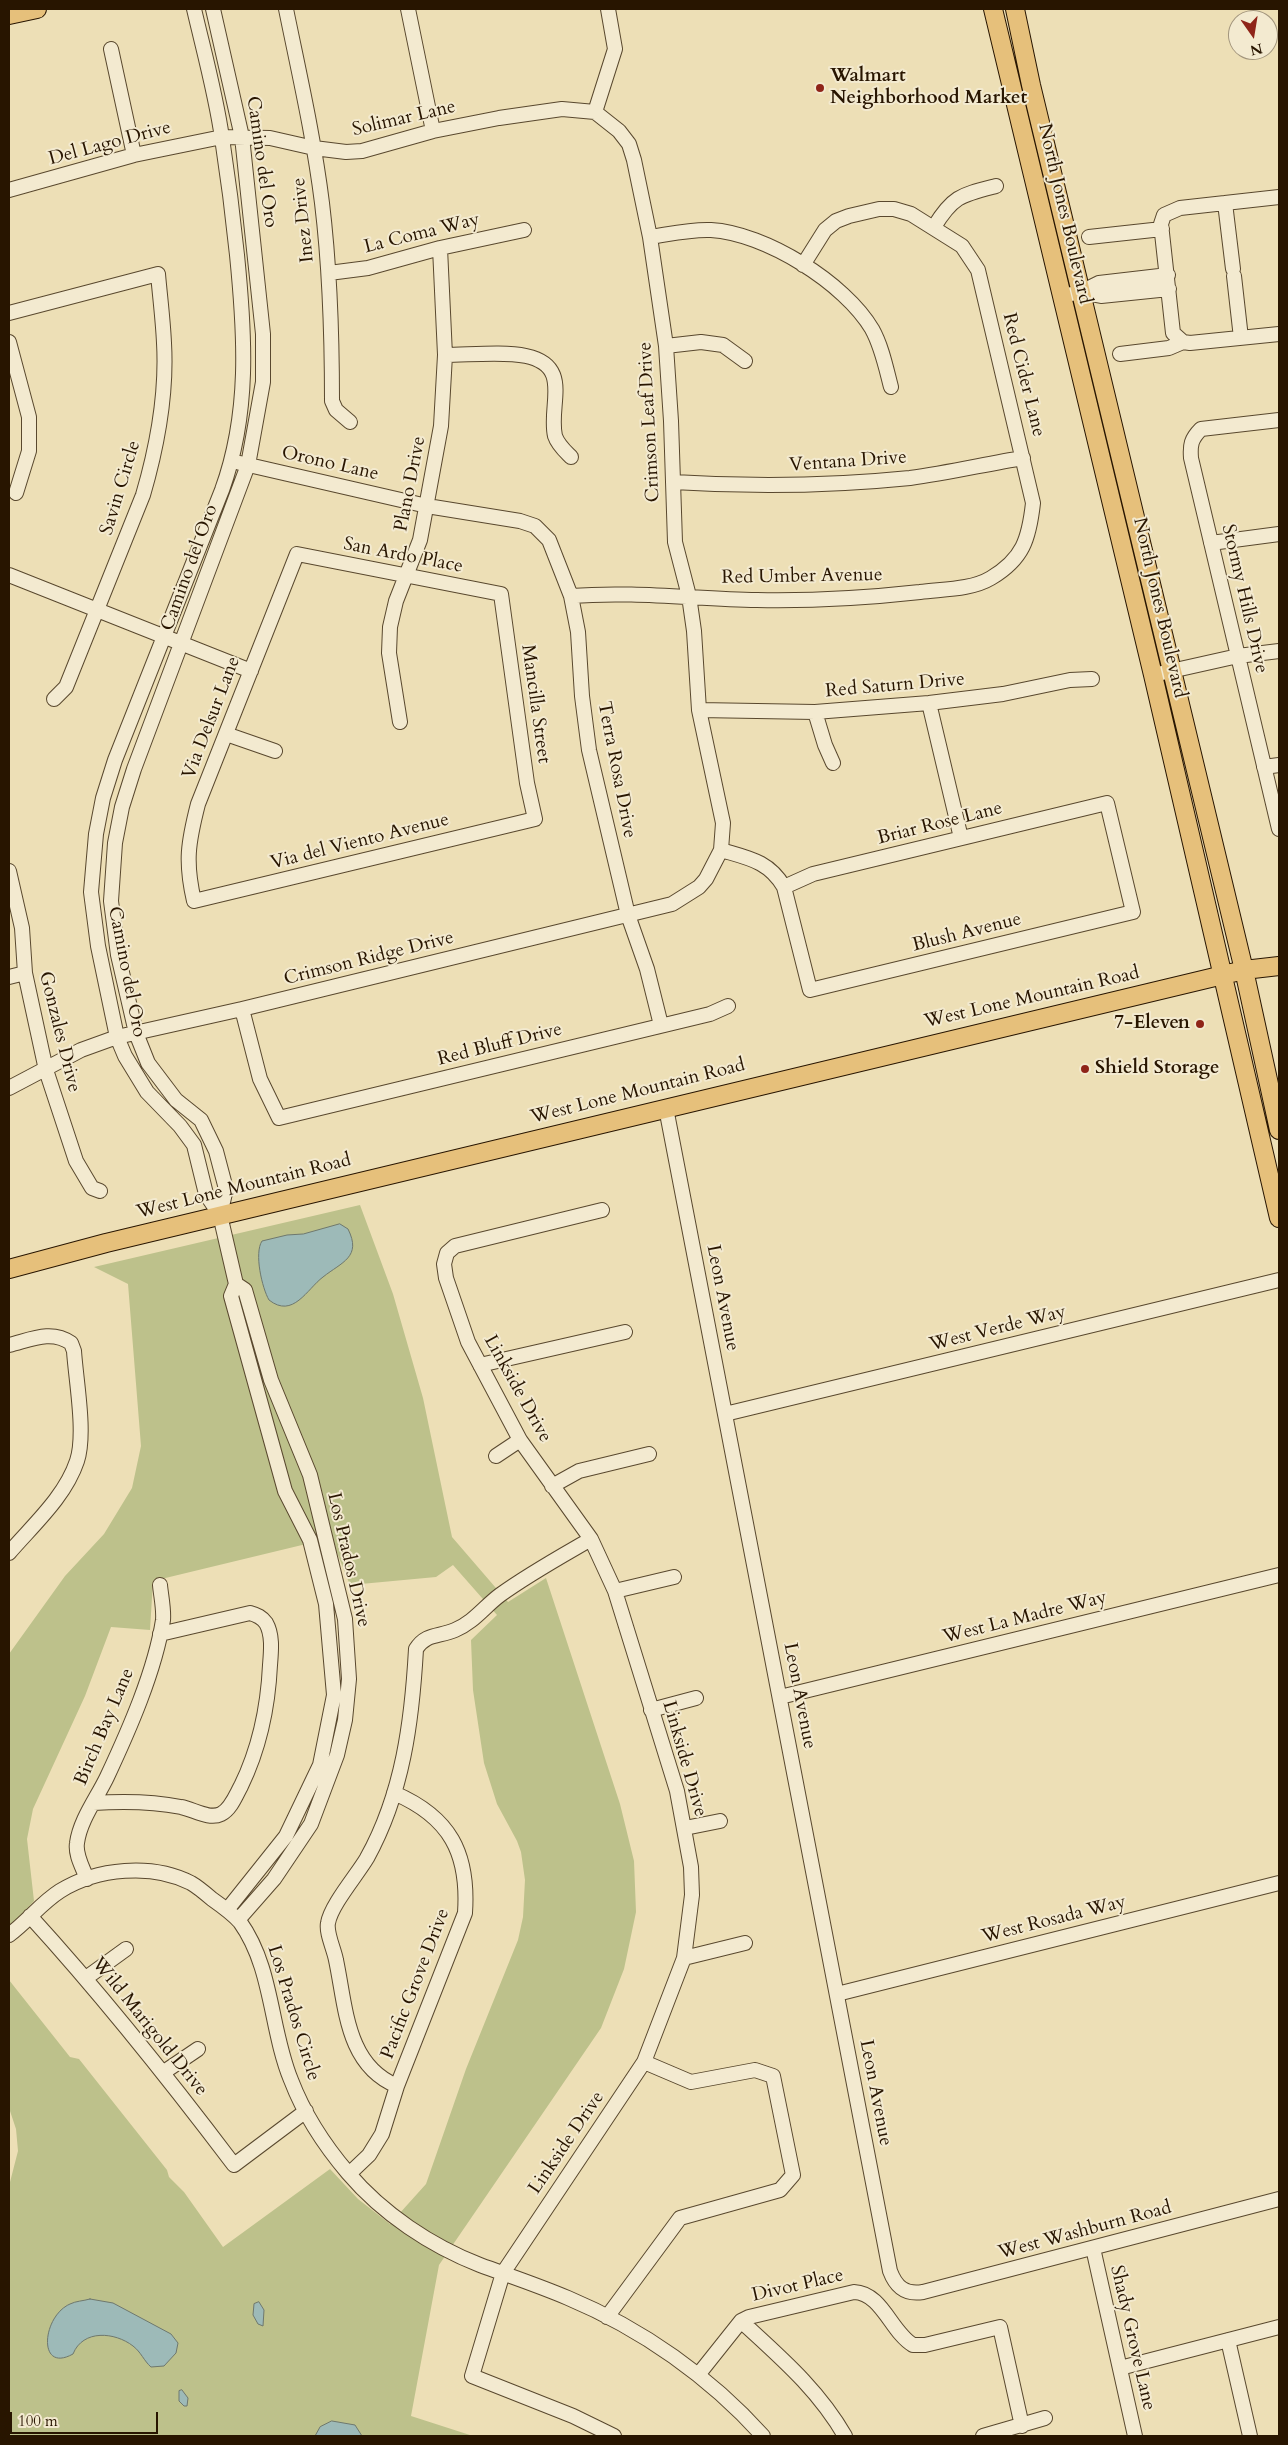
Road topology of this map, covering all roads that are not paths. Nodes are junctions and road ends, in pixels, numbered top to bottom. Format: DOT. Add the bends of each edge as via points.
graph roads {
  1 [pos="37,9"];
  2 [pos="194,9"];
  3 [pos="213,9"];
  4 [pos="286,9"];
  5 [pos="408,9"];
  6 [pos="608,9"];
  7 [pos="993,9"];
  8 [pos="1015,9"];
  9 [pos="9,15"];
  10 [pos="111,49"];
  11 [pos="1031,85"];
  12 [pos="1012,89"];
  13 [pos="595,112"];
  14 [pos="433,131"];
  15 [pos="222,136"];
  16 [pos="242,137"];
  17 [pos="314,148"];
  18 [pos="134,155"];
  19 [pos="996,186"];
  20 [pos="9,190"];
  21 [pos="1279,197"];
  22 [pos="1226,203"];
  23 [pos="934,227"];
  24 [pos="1162,229"];
  25 [pos="524,230"];
  26 [pos="650,237"];
  27 [pos="1089,237"];
  28 [pos="440,248"];
  29 [pos="803,265"];
  30 [pos="328,273"];
  31 [pos="1168,282"];
  32 [pos="1081,292"];
  33 [pos="1062,296"];
  34 [pos="9,313"];
  35 [pos="1279,334"];
  36 [pos="1241,338"];
  37 [pos="9,342"];
  38 [pos="1183,342"];
  39 [pos="666,346"];
  40 [pos="1120,354"];
  41 [pos="445,355"];
  42 [pos="744,361"];
  43 [pos="891,387"];
  44 [pos="1279,420"];
  45 [pos="350,422"];
  46 [pos="572,457"];
  47 [pos="1024,458"];
  48 [pos="233,461"];
  49 [pos="248,465"];
  50 [pos="673,482"];
  51 [pos="16,494"];
  52 [pos="427,506"];
  53 [pos="536,526"];
  54 [pos="1279,534"];
  55 [pos="1211,543"];
  56 [pos="1022,550"];
  57 [pos="297,554"];
  58 [pos="9,575"];
  59 [pos="406,576"];
  60 [pos="502,594"];
  61 [pos="571,596"];
  62 [pos="689,596"];
  63 [pos="98,610"];
  64 [pos="166,637"];
  65 [pos="183,644"];
  66 [pos="1279,651"];
  67 [pos="1238,656"];
  68 [pos="1172,670"];
  69 [pos="251,671"];
  70 [pos="1153,675"];
  71 [pos="1092,679"];
  72 [pos="54,699"];
  73 [pos="929,703"];
  74 [pos="699,710"];
  75 [pos="815,712"];
  76 [pos="400,722"];
  77 [pos="226,734"];
  78 [pos="275,752"];
  79 [pos="833,763"];
  80 [pos="1279,765"];
  81 [pos="1264,766"];
  82 [pos="535,819"];
  83 [pos="1279,829"];
  84 [pos="961,838"];
  85 [pos="721,850"];
  86 [pos="9,871"];
  87 [pos="784,887"];
  88 [pos="194,901"];
  89 [pos="1133,912"];
  90 [pos="628,915"];
  91 [pos="1279,966"];
  92 [pos="1244,970"];
  93 [pos="24,973"];
  94 [pos="1224,975"];
  95 [pos="9,977"];
  96 [pos="728,1006"];
  97 [pos="242,1009"];
  98 [pos="661,1025"];
  99 [pos="136,1033"];
  100 [pos="117,1037"];
  101 [pos="46,1070"];
  102 [pos="9,1088"];
  103 [pos="666,1108"];
  104 [pos="1279,1130"];
  105 [pos="100,1191"];
  106 [pos="602,1210"];
  107 [pos="220,1215"];
  108 [pos="1279,1218"];
  109 [pos="9,1269"];
  110 [pos="1279,1280"];
  111 [pos="236,1284"];
  112 [pos="625,1332"];
  113 [pos="9,1345"];
  114 [pos="480,1366"];
  115 [pos="725,1414"];
  116 [pos="520,1440"];
  117 [pos="649,1454"];
  118 [pos="496,1456"];
  119 [pos="552,1486"];
  120 [pos="591,1539"];
  121 [pos="9,1553"];
  122 [pos="1279,1575"];
  123 [pos="674,1576"];
  124 [pos="160,1586"];
  125 [pos="614,1591"];
  126 [pos="160,1634"];
  127 [pos="780,1697"];
  128 [pos="696,1698"];
  129 [pos="651,1710"];
  130 [pos="394,1793"];
  131 [pos="93,1803"];
  132 [pos="720,1821"];
  133 [pos="685,1828"];
  134 [pos="87,1879"];
  135 [pos="1279,1883"];
  136 [pos="227,1910"];
  137 [pos="30,1916"];
  138 [pos="238,1920"];
  139 [pos="9,1935"];
  140 [pos="745,1943"];
  141 [pos="126,1949"];
  142 [pos="684,1958"];
  143 [pos="86,1978"];
  144 [pos="837,1994"];
  145 [pos="198,2049"];
  146 [pos="644,2062"];
  147 [pos="164,2072"];
  148 [pos="398,2086"];
  149 [pos="306,2111"];
  150 [pos="349,2174"];
  151 [pos="1279,2199"];
  152 [pos="1093,2248"];
  153 [pos="503,2273"];
  154 [pos="900,2289"];
  155 [pos="607,2317"];
  156 [pos="741,2320"];
  157 [pos="1279,2327"];
  158 [pos="1228,2340"];
  159 [pos="1120,2368"];
  160 [pos="698,2375"];
  161 [pos="1045,2418"];
  162 [pos="1022,2426"];
  163 [pos="614,2436"];
  164 [pos="763,2436"];
  165 [pos="844,2436"];
  166 [pos="984,2436"];
  167 [pos="1135,2436"];
  168 [pos="1250,2436"];
  1 -- 9 [label="main road"];
  2 -- 15 [label="street, Camino del Oro"];
  3 -- 16 [label="street, Camino del Oro"];
  4 -- 17 [label="street, Inez Drive"];
  5 -- 14 [label="street"];
  6 -- 13 [label="street" via="615,49"];
  7 -- 12 [label="main road, North Jones Boulevard"];
  8 -- 11 [label="main road, North Jones Boulevard"];
  10 -- 18 [label="street"];
  11 -- 12 [label="main road"];
  11 -- 32 [label="main road, North Jones Boulevard"];
  12 -- 33 [label="main road, North Jones Boulevard"];
  13 -- 14 [label="street, Solimar Lane" via="562,109"];
  13 -- 26 [label="street, Crimson Leaf Drive" via="619,131 629,144"];
  14 -- 17 [label="street, Solimar Lane" via="362,150 346,152"];
  15 -- 16 [label="street, Solimar Lane"];
  15 -- 18 [label="street, Del Lago Drive"];
  15 -- 48 [label="street, Camino del Oro" via="244,325 241,420"];
  16 -- 17 [label="street, Solimar Lane" via="270,138"];
  16 -- 49 [label="street, Camino del Oro" via="263,334 263,382"];
  17 -- 30 [label="street, Inez Drive"];
  18 -- 20 [label="street, Del Lago Drive"];
  19 -- 23 [label="street" via="956,199"];
  21 -- 22 [label="street"];
  22 -- 24 [label="street" via="1168,212 1162,220"];
  22 -- 36 [label="street"];
  23 -- 29 [label="street, Red Cider Lane" via="894,209 849,216 825,230"];
  23 -- 47 [label="street, Red Cider Lane" via="962,246 978,270"];
  24 -- 27 [label="street"];
  24 -- 31 [label="street"];
  25 -- 28 [label="street, La Coma Way"];
  26 -- 29 [label="street" via="713,230 763,242"];
  26 -- 39 [label="street, Crimson Leaf Drive"];
  28 -- 30 [label="street, La Coma Way" via="368,268"];
  28 -- 41 [label="street, Plano Drive"];
  29 -- 43 [label="street" via="839,289 872,329 880,345"];
  30 -- 45 [label="street, Inez Drive" via="332,320 332,401 336,410"];
  31 -- 32 [label="street" via="1101,296"];
  31 -- 38 [label="street" via="1173,333"];
  32 -- 33 [label="street"];
  32 -- 68 [label="main road, North Jones Boulevard"];
  33 -- 70 [label="main road, North Jones Boulevard"];
  34 -- 63 [label="street, Savin Circle" via="158,274 164,345 161,414 143,495"];
  35 -- 36 [label="street"];
  36 -- 38 [label="street"];
  37 -- 51 [label="street" via="29,417 29,451"];
  38 -- 40 [label="street" via="1169,348"];
  39 -- 42 [label="street" via="702,342 723,345"];
  39 -- 50 [label="street, Crimson Leaf Drive"];
  41 -- 46 [label="street" via="523,355 536,358 547,366 554,377 556,391 555,434 558,443"];
  41 -- 52 [label="street, Plano Drive" via="441,426"];
  44 -- 55 [label="street, Stormy Hills Drive" via="1201,430 1194,436 1190,444 1191,458"];
  47 -- 50 [label="street, Ventana Drive" via="912,478 818,485"];
  47 -- 56 [label="street, Red Cider Lane" via="1033,503 1030,532"];
  48 -- 49 [label="street, Orono Lane"];
  48 -- 64 [label="street, Camino del Oro"];
  49 -- 52 [label="street, Orono Lane"];
  49 -- 65 [label="street, Camino del Oro"];
  50 -- 62 [label="street, Crimson Leaf Drive" via="675,542"];
  52 -- 53 [label="street, Orono Lane"];
  52 -- 59 [label="street, Plano Drive" via="420,540"];
  53 -- 61 [label="street, Terra Rosa Drive" via="549,540"];
  54 -- 55 [label="street"];
  55 -- 67 [label="street, Stormy Hills Drive"];
  56 -- 62 [label="street, Red Umber Avenue" via="1012,563 989,579 966,586 825,599"];
  57 -- 59 [label="street, San Ardo Place"];
  57 -- 69 [label="street, Via Delsur Lane"];
  58 -- 63 [label="street"];
  59 -- 60 [label="street, San Ardo Place"];
  59 -- 76 [label="street, Plano Drive" via="390,627 389,653"];
  60 -- 82 [label="street, Mancilla Street" via="527,783"];
  61 -- 62 [label="street, Red Umber Avenue" via="611,593"];
  61 -- 90 [label="street, Terra Rosa Drive" via="578,632 589,750"];
  62 -- 74 [label="street, Crimson Leaf Drive"];
  63 -- 64 [label="street"];
  63 -- 72 [label="street, Savin Circle" via="66,687"];
  64 -- 65 [label="street"];
  64 -- 100 [label="street, Camino del Oro" via="115,760 96,834 92,892 98,946"];
  65 -- 69 [label="street"];
  65 -- 99 [label="street, Camino del Oro" via="134,769 115,843 111,901 118,955"];
  66 -- 67 [label="street"];
  67 -- 68 [label="street"];
  67 -- 81 [label="street, Stormy Hills Drive"];
  68 -- 70 [label="street"];
  68 -- 92 [label="main road, North Jones Boulevard"];
  69 -- 77 [label="street, Via Delsur Lane"];
  70 -- 94 [label="main road, North Jones Boulevard"];
  71 -- 73 [label="street, Red Saturn Drive"];
  73 -- 75 [label="street, Red Saturn Drive"];
  73 -- 84 [label="street"];
  74 -- 75 [label="street, Red Saturn Drive"];
  74 -- 85 [label="street, Crimson Leaf Drive" via="723,823"];
  75 -- 79 [label="street"];
  77 -- 78 [label="street"];
  77 -- 88 [label="street, Via Delsur Lane" via="198,804 189,840 188,873"];
  80 -- 81 [label="street"];
  81 -- 83 [label="street, Stormy Hills Drive"];
  82 -- 88 [label="street, Via del Viento Avenue"];
  84 -- 87 [label="street, Briar Rose Lane" via="813,874"];
  84 -- 89 [label="street, Briar Rose Lane" via="1107,803"];
  85 -- 87 [label="street" via="760,861"];
  85 -- 90 [label="street, Crimson Ridge Drive" via="699,887 672,904"];
  86 -- 93 [label="street, Gonzales Drive" via="22,928"];
  87 -- 89 [label="street, Blush Avenue" via="810,990"];
  90 -- 97 [label="street, Crimson Ridge Drive"];
  90 -- 98 [label="street, Terra Rosa Drive" via="647,969"];
  91 -- 92 [label="main road, West Lone Mountain Road"];
  92 -- 94 [label="main road, West Lone Mountain Road"];
  92 -- 104 [label="main road, North Jones Boulevard"];
  93 -- 95 [label="street"];
  93 -- 101 [label="street, Gonzales Drive"];
  94 -- 103 [label="main road, West Lone Mountain Road"];
  94 -- 108 [label="main road, North Jones Boulevard"];
  96 -- 98 [label="street, Red Bluff Drive" via="710,1014"];
  97 -- 98 [label="street, Red Bluff Drive" via="260,1079 279,1118"];
  97 -- 99 [label="street, Crimson Ridge Drive"];
  99 -- 100 [label="street, Crimson Ridge Drive"];
  99 -- 107 [label="street, Camino del Oro" via="148,1063 176,1100 201,1120 216,1151 226,1189"];
  100 -- 101 [label="street, Crimson Ridge Drive" via="81,1050"];
  100 -- 107 [label="street, Camino del Oro" via="147,1092 194,1145 206,1194"];
  101 -- 102 [label="street, Crimson Ridge Drive"];
  101 -- 105 [label="street, Gonzales Drive" via="76,1161 92,1188"];
  103 -- 107 [label="main road, West Lone Mountain Road"];
  103 -- 115 [label="street, Leon Avenue"];
  106 -- 114 [label="street, Linkside Drive" via="455,1246 448,1254 444,1264 446,1278 468,1342"];
  107 -- 109 [label="main road, West Lone Mountain Road"];
  107 -- 111 [label="street, Los Prados Drive"];
  110 -- 115 [label="street, West Verde Way"];
  111 -- 136 [label="street, Los Prados Drive" via="231,1296 254,1384 285,1491 310,1540 326,1604 334,1695 320,1766 299,1811 286,1836"];
  111 -- 138 [label="street, Los Prados Drive" via="245,1290 271,1380 310,1476 345,1618 349,1679 337,1755 311,1824 274,1879"];
  112 -- 114 [label="street"];
  113 -- 121 [label="street" via="46,1335 71,1343 80,1431 77,1461 59,1495"];
  114 -- 116 [label="street, Linkside Drive"];
  115 -- 127 [label="street, Leon Avenue"];
  116 -- 118 [label="street"];
  116 -- 119 [label="street, Linkside Drive"];
  117 -- 119 [label="street" via="580,1471"];
  119 -- 120 [label="street, Linkside Drive"];
  120 -- 125 [label="street, Linkside Drive"];
  120 -- 130 [label="street" via="525,1577 497,1597 475,1619 454,1631 428,1636 421,1641 416,1649 413,1706"];
  122 -- 127 [label="street, West La Madre Way"];
  123 -- 125 [label="street"];
  124 -- 126 [label="street, Birch Bay Lane" via="163,1618"];
  125 -- 129 [label="street, Linkside Drive"];
  126 -- 131 [label="street, Birch Bay Lane" via="140,1698"];
  126 -- 131 [label="street" via="250,1614 266,1622 271,1648 269,1696 253,1761 237,1794 219,1815 137,1801"];
  127 -- 144 [label="street, Leon Avenue"];
  128 -- 129 [label="street"];
  129 -- 133 [label="street, Linkside Drive" via="677,1791"];
  130 -- 148 [label="street" via="367,1858 327,1924 345,2010 357,2049 370,2070"];
  130 -- 148 [label="street, Pacific Grove Drive" via="426,1810 448,1832 461,1859 466,1886 465,1913"];
  131 -- 134 [label="street, Birch Bay Lane" via="77,1843 77,1854"];
  132 -- 133 [label="street"];
  133 -- 142 [label="street, Linkside Drive" via="692,1895"];
  134 -- 136 [label="street, Los Prados Circle" via="112,1872 140,1870 179,1878 193,1884"];
  134 -- 137 [label="street, Los Prados Circle" via="60,1891"];
  135 -- 144 [label="street, West Rosada Way"];
  136 -- 138 [label="street, Los Prados Circle"];
  137 -- 139 [label="street, Los Prados Circle"];
  137 -- 143 [label="street, Wild Marigold Drive"];
  138 -- 149 [label="street, Los Prados Circle" via="261,1962 276,2035 291,2080"];
  140 -- 142 [label="street"];
  141 -- 143 [label="street"];
  142 -- 146 [label="street, Linkside Drive"];
  143 -- 147 [label="street, Wild Marigold Drive"];
  144 -- 154 [label="street, Leon Avenue" via="890,2271"];
  145 -- 147 [label="street"];
  146 -- 153 [label="street, Linkside Drive"];
  146 -- 155 [label="street" via="691,2082 755,2070 773,2076 793,2175 780,2190 680,2218"];
  147 -- 149 [label="street, Wild Marigold Drive" via="234,2165"];
  148 -- 150 [label="street, Pacific Grove Drive" via="382,2134 369,2155"];
  149 -- 150 [label="street, Los Prados Circle" via="320,2136"];
  150 -- 153 [label="street, Los Prados Circle" via="383,2208 409,2227 443,2248"];
  151 -- 152 [label="street, West Washburn Road"];
  152 -- 154 [label="street, West Washburn Road" via="924,2292 910,2293"];
  152 -- 159 [label="street, Shady Grove Lane"];
  153 -- 155 [label="street, Los Prados Circle" via="570,2298"];
  153 -- 163 [label="street, Linkside Drive" via="472,2376"];
  155 -- 160 [label="street, Los Prados Circle" via="669,2353"];
  156 -- 160 [label="street, Divot Place"];
  156 -- 162 [label="street, Divot Place" via="861,2292 872,2298 913,2345 1000,2327"];
  156 -- 165 [label="street" via="802,2376"];
  157 -- 158 [label="street"];
  158 -- 159 [label="street"];
  158 -- 168 [label="street"];
  159 -- 167 [label="street, Shady Grove Lane"];
  160 -- 164 [label="street, Los Prados Circle"];
  161 -- 162 [label="street"];
  162 -- 166 [label="street"];
}
